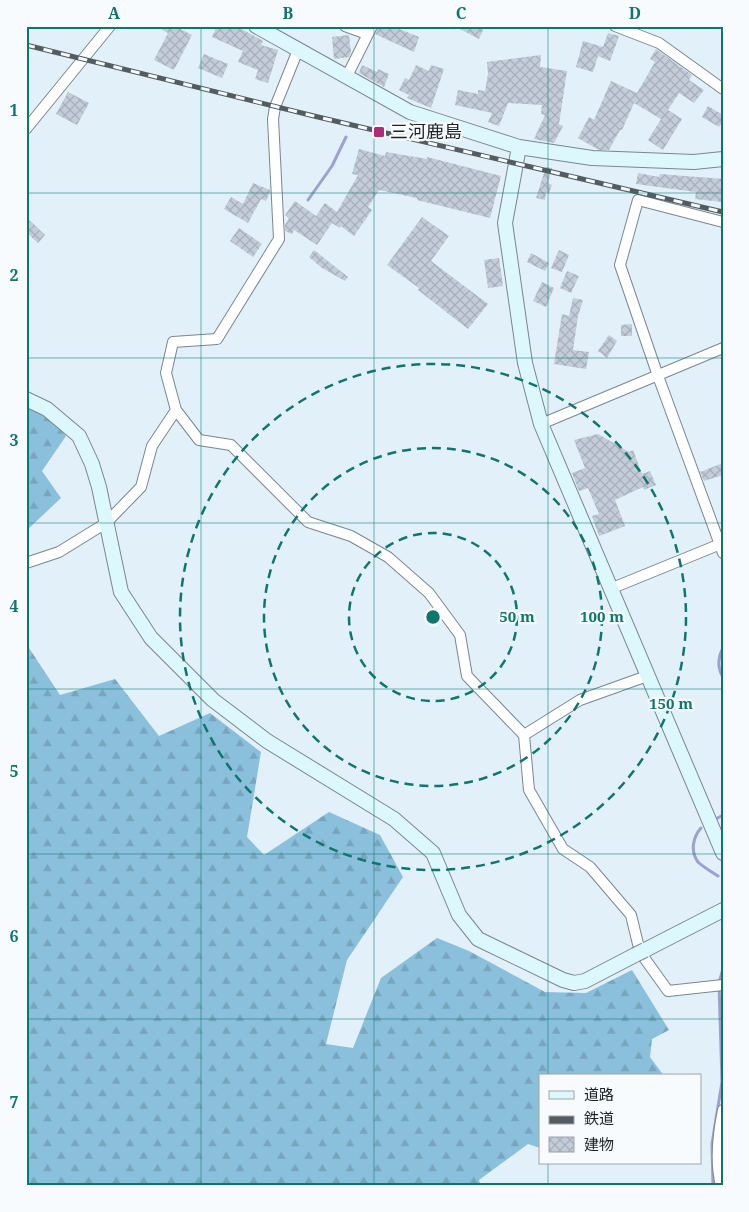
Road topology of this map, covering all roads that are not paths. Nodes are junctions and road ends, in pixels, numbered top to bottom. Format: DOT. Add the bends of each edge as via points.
graph roads {
  1 [pos="110,26"];
  2 [pos="256,26"];
  3 [pos="345,26"];
  4 [pos="614,26"];
  5 [pos="369,30"];
  6 [pos="298,50"];
  7 [pos="346,78"];
  8 [pos="723,89"];
  9 [pos="26,130"];
  10 [pos="519,147"];
  11 [pos="723,159"];
  12 [pos="723,222"];
  13 [pos="723,348"];
  14 [pos="658,376"];
  15 [pos="26,399"];
  16 [pos="176,410"];
  17 [pos="541,424"];
  18 [pos="106,523"];
  19 [pos="722,547"];
  20 [pos="26,563"];
  21 [pos="610,589"];
  22 [pos="647,676"];
  23 [pos="524,735"];
  24 [pos="723,854"];
  25 [pos="723,910"];
  26 [pos="719,985"];
  27 [pos="723,1110"];
  28 [pos="721,1186"];
  1 -- 9 [label="street"];
  2 -- 6 [label="street"];
  3 -- 5 [label="street"];
  4 -- 8 [label="street" via="660,44"];
  5 -- 7 [label="street"];
  6 -- 7 [label="street"];
  6 -- 16 [label="street" via="275,106 273,120 280,239 217,339 173,342 166,373"];
  7 -- 10 [label="street" via="410,112"];
  10 -- 11 [label="street" via="592,158 694,162"];
  10 -- 17 [label="street" via="505,223 525,363"];
  12 -- 14 [label="street" via="638,200 620,266"];
  13 -- 14 [label="street"];
  14 -- 17 [label="street"];
  14 -- 19 [label="street"];
  15 -- 18 [label="street" via="47,409 79,436 92,464"];
  16 -- 18 [label="street" via="152,446 141,487"];
  16 -- 23 [label="street" via="199,440 231,445 308,522 351,536 388,557 429,593 460,636 467,676"];
  17 -- 21 [label="street"];
  18 -- 20 [label="street" via="59,552"];
  18 -- 25 [label="street" via="121,592 151,638 213,700 267,741 394,819 433,853 459,915 478,939 574,983 594,977"];
  19 -- 21 [label="street"];
  21 -- 22 [label="street"];
  22 -- 23 [label="street" via="580,700"];
  22 -- 24 [label="street"];
  23 -- 26 [label="street" via="530,790 563,849 590,867 631,915 638,944 668,991"];
  27 -- 28 [label="street" via="719,1133"];
}
